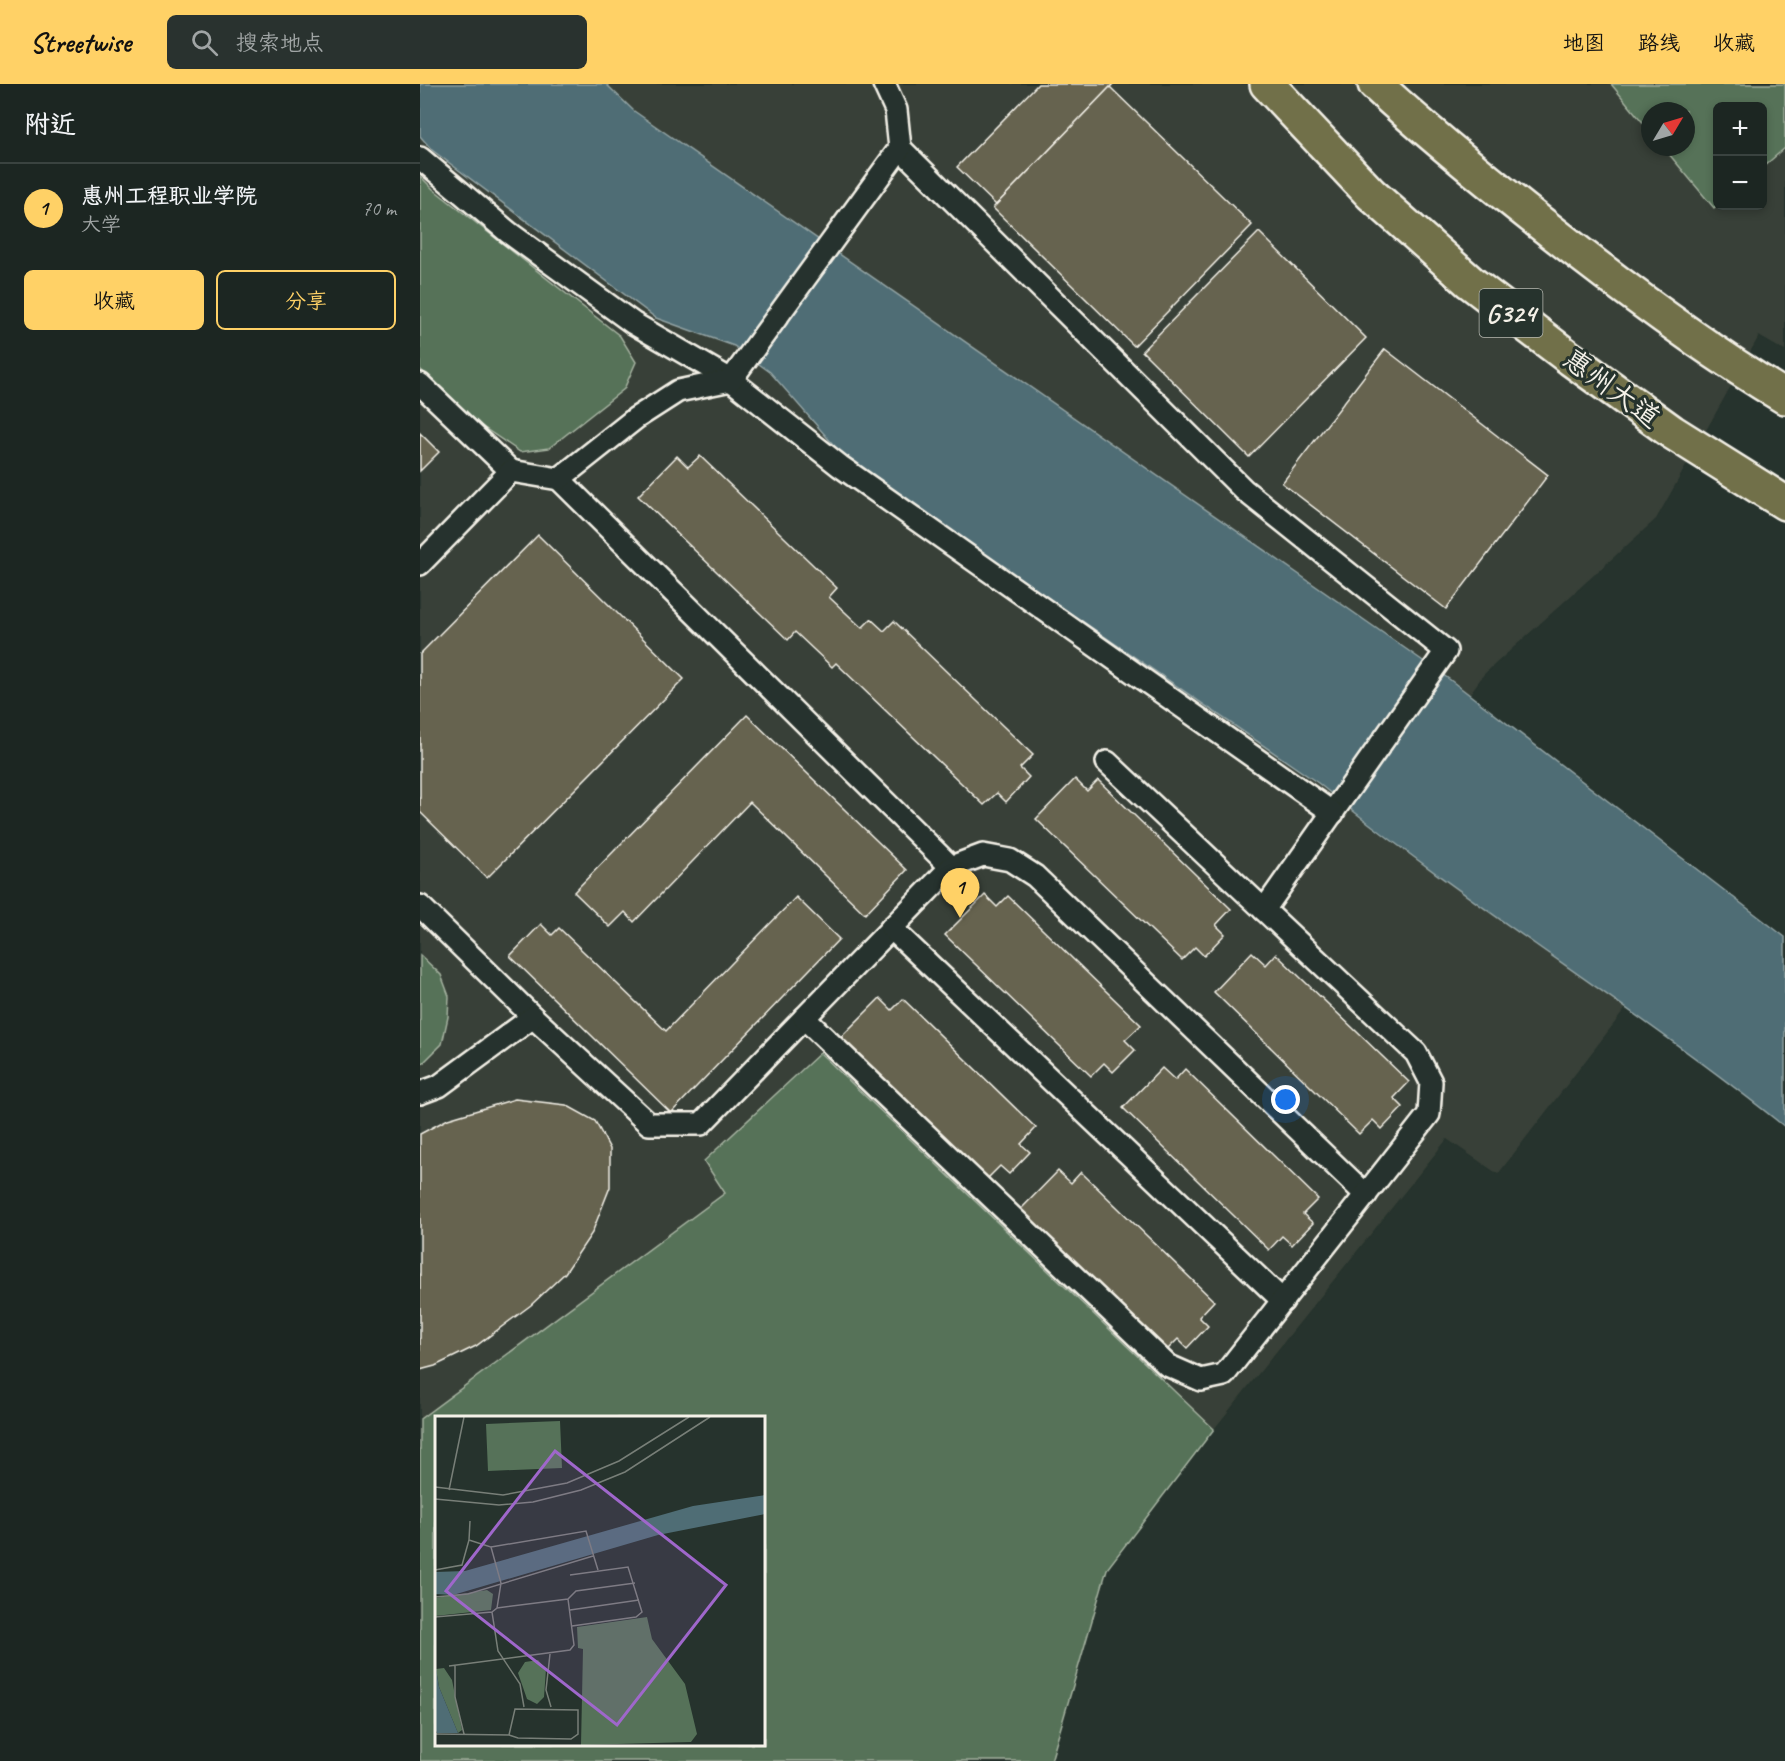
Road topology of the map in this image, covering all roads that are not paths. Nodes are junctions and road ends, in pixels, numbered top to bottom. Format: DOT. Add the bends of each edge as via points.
graph roads {
  1 [pos="884,84"];
  2 [pos="1267,84"];
  3 [pos="1375,84"];
  4 [pos="900,148"];
  5 [pos="420,158"];
  6 [pos="731,380"];
  7 [pos="420,384"];
  8 [pos="1785,397"];
  9 [pos="511,471"];
  10 [pos="559,479"];
  11 [pos="1785,503"];
  12 [pos="420,564"];
  13 [pos="1107,762"];
  14 [pos="1333,813"];
  15 [pos="951,867"];
  16 [pos="420,906"];
  17 [pos="1264,910"];
  18 [pos="891,928"];
  19 [pos="532,1017"];
  20 [pos="804,1018"];
  21 [pos="420,1093"];
  22 [pos="1366,1195"];
  23 [pos="1283,1301"];
  1 -- 4 [label="lane" via="896,110"];
  2 -- 11 [label="highway, 惠州大道 / G324" via="1371,194 1470,282 1672,432"];
  3 -- 8 [label="highway" via="1426,132 1653,310"];
  4 -- 6 [label="lane"];
  4 -- 14 [label="lane" via="1244,489 1446,651"];
  5 -- 6 [label="lane" via="508,232 633,323"];
  6 -- 10 [label="lane" via="678,391 636,418"];
  6 -- 14 [label="lane" via="840,466"];
  7 -- 9 [label="lane"];
  9 -- 10 [label="lane"];
  9 -- 12 [label="lane"];
  10 -- 15 [label="lane"];
  13 -- 17 [label="lane"];
  14 -- 17 [label="lane"];
  15 -- 18 [label="lane"];
  15 -- 22 [label="lane" via="983,855 1010,860 1035,876"];
  16 -- 19 [label="lane"];
  17 -- 22 [label="lane" via="1416,1053 1431,1082 1429,1114"];
  18 -- 20 [label="lane"];
  18 -- 23 [label="lane"];
  19 -- 20 [label="lane" via="649,1124 701,1124"];
  19 -- 21 [label="lane" via="439,1086"];
  20 -- 23 [label="lane" via="1167,1365 1201,1380 1224,1375"];
  22 -- 23 [label="lane"];
}
